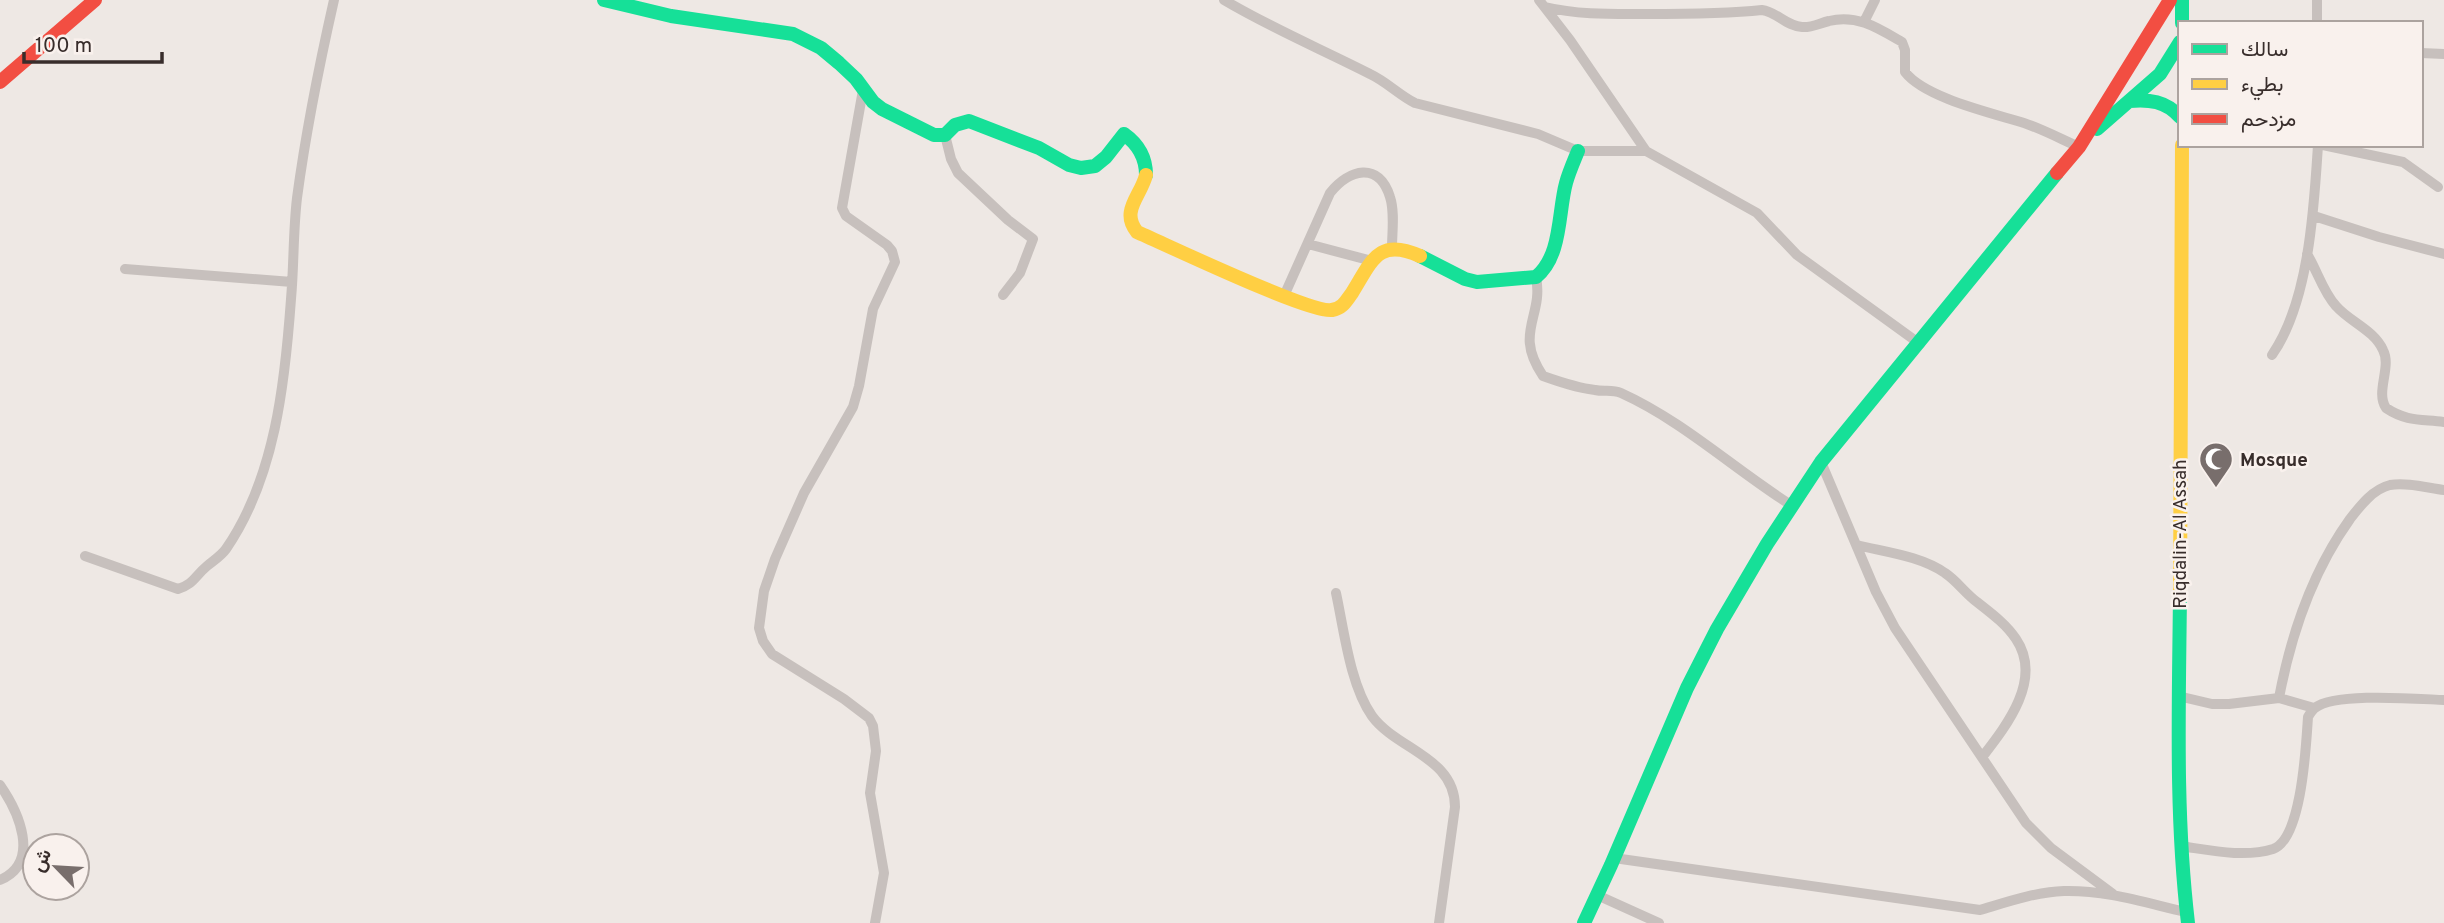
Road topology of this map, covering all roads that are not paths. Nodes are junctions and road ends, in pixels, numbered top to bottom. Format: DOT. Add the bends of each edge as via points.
graph roads {
  1 [pos="95,0"];
  2 [pos="334,0"];
  3 [pos="604,0"];
  4 [pos="1224,0"];
  5 [pos="1875,0"];
  6 [pos="2170,0"];
  7 [pos="2182,0"];
  8 [pos="2317,0"];
  9 [pos="1542,3"];
  10 [pos="635,4"];
  11 [pos="2182,21"];
  12 [pos="2317,21"];
  13 [pos="1864,22"];
  14 [pos="2178,46"];
  15 [pos="2423,53"];
  16 [pos="2444,54"];
  17 [pos="0,82"];
  18 [pos="863,90"];
  19 [pos="2129,101"];
  20 [pos="2178,115"];
  21 [pos="945,135"];
  22 [pos="2078,147"];
  23 [pos="2182,147"];
  24 [pos="2320,147"];
  25 [pos="2330,147"];
  26 [pos="1578,151"];
  27 [pos="1646,151"];
  28 [pos="2438,187"];
  29 [pos="2314,216"];
  30 [pos="1308,244"];
  31 [pos="1392,248"];
  32 [pos="2307,254"];
  33 [pos="2444,254"];
  34 [pos="1372,261"];
  35 [pos="125,269"];
  36 [pos="1536,277"];
  37 [pos="292,282"];
  38 [pos="1003,295"];
  39 [pos="1284,296"];
  40 [pos="1920,344"];
  41 [pos="2272,355"];
  42 [pos="2444,422"];
  43 [pos="1821,462"];
  44 [pos="2444,490"];
  45 [pos="1791,505"];
  46 [pos="1857,545"];
  47 [pos="85,555"];
  48 [pos="1336,593"];
  49 [pos="2178,696"];
  50 [pos="2279,698"];
  51 [pos="2444,700"];
  52 [pos="2314,708"];
  53 [pos="1983,755"];
  54 [pos="0,785"];
  55 [pos="2180,846"];
  56 [pos="1614,858"];
  57 [pos="0,880"];
  58 [pos="1597,895"];
  59 [pos="2113,895"];
  60 [pos="1980,910"];
  61 [pos="2187,917"];
  62 [pos="875,923"];
  63 [pos="1439,923"];
  64 [pos="1584,923"];
  65 [pos="1659,923"];
  66 [pos="1977,923"];
  1 -- 17 [label="street"];
  2 -- 37 [label="street" via="310,109"];
  3 -- 10 [label="street"];
  4 -- 26 [label="street" via="1269,27 1374,75 1415,103 1538,134"];
  5 -- 13 [label="street"];
  6 -- 22 [label="street"];
  7 -- 11 [label="street"];
  8 -- 12 [label="street"];
  9 -- 13 [label="street" via="1565,12 1591,13 1762,10 1805,28 1842,18"];
  9 -- 27 [label="street"];
  10 -- 18 [label="street" via="793,34 839,62"];
  13 -- 22 [label="street" via="1902,42 1905,72 1919,85"];
  14 -- 19 [label="street" via="2167,66"];
  15 -- 16 [label="street"];
  18 -- 21 [label="street" via="892,114 934,135"];
  18 -- 62 [label="street" via="842,208 892,251 895,262 873,309 853,407 804,493 775,559 759,628 772,654 844,699 873,726 876,751 870,793 884,873"];
  19 -- 20 [label="street" via="2157,101"];
  19 -- 22 [label="street"];
  21 -- 38 [label="street" via="958,173 1033,239 1020,273"];
  21 -- 39 [label="street" via="969,121 1081,168 1095,166 1124,134 1142,152 1146,170 1131,206 1130,225 1147,237"];
  22 -- 40 [label="street"];
  23 -- 49 [label="street, Riqdalin-Al Assah"];
  24 -- 29 [label="street"];
  25 -- 28 [label="street" via="2403,162"];
  26 -- 27 [label="street"];
  26 -- 36 [label="street" via="1566,181 1550,260"];
  27 -- 40 [label="street" via="1757,213 1797,255"];
  29 -- 32 [label="street"];
  29 -- 33 [label="street"];
  30 -- 31 [label="street" via="1335,186 1353,173 1365,173 1379,179 1390,195"];
  30 -- 34 [label="street"];
  30 -- 39 [label="street"];
  31 -- 34 [label="street"];
  31 -- 36 [label="street" via="1417,254 1477,282"];
  32 -- 41 [label="street" via="2286,330"];
  32 -- 42 [label="street" via="2336,306 2382,346 2386,408 2419,421"];
  34 -- 39 [label="street" via="1350,298 1333,310"];
  35 -- 37 [label="street"];
  36 -- 45 [label="street" via="1539,291 1529,339 1543,376 1563,384 1618,392 1698,439"];
  37 -- 47 [label="street" via="286,356 267,461 225,550 189,586 178,589"];
  40 -- 43 [label="street"];
  43 -- 45 [label="street"];
  43 -- 46 [label="street"];
  44 -- 50 [label="street" via="2391,485 2376,491 2358,509 2310,589 2286,659"];
  45 -- 56 [label="street" via="1686,690"];
  46 -- 53 [label="street" via="1895,628"];
  46 -- 53 [label="street" via="1942,571 2017,640 2024,660 2020,702"];
  48 -- 63 [label="street" via="1357,685 1373,717 1443,770 1452,789 1455,807"];
  49 -- 50 [label="street" via="2212,704"];
  49 -- 55 [label="street, Riqdalin-Al Assah"];
  50 -- 52 [label="street"];
  51 -- 52 [label="street" via="2380,696"];
  52 -- 55 [label="street" via="2308,717 2298,802 2284,842 2248,853"];
  53 -- 59 [label="street" via="2040,839"];
  54 -- 57 [label="street" via="21,822 24,841 18,864"];
  55 -- 61 [label="street, Riqdalin-Al Assah"];
  56 -- 58 [label="street"];
  56 -- 60 [label="street"];
  58 -- 64 [label="street"];
  58 -- 65 [label="street"];
  59 -- 60 [label="street" via="2062,891"];
  59 -- 61 [label="street"];
  60 -- 66 [label="street"];
}
